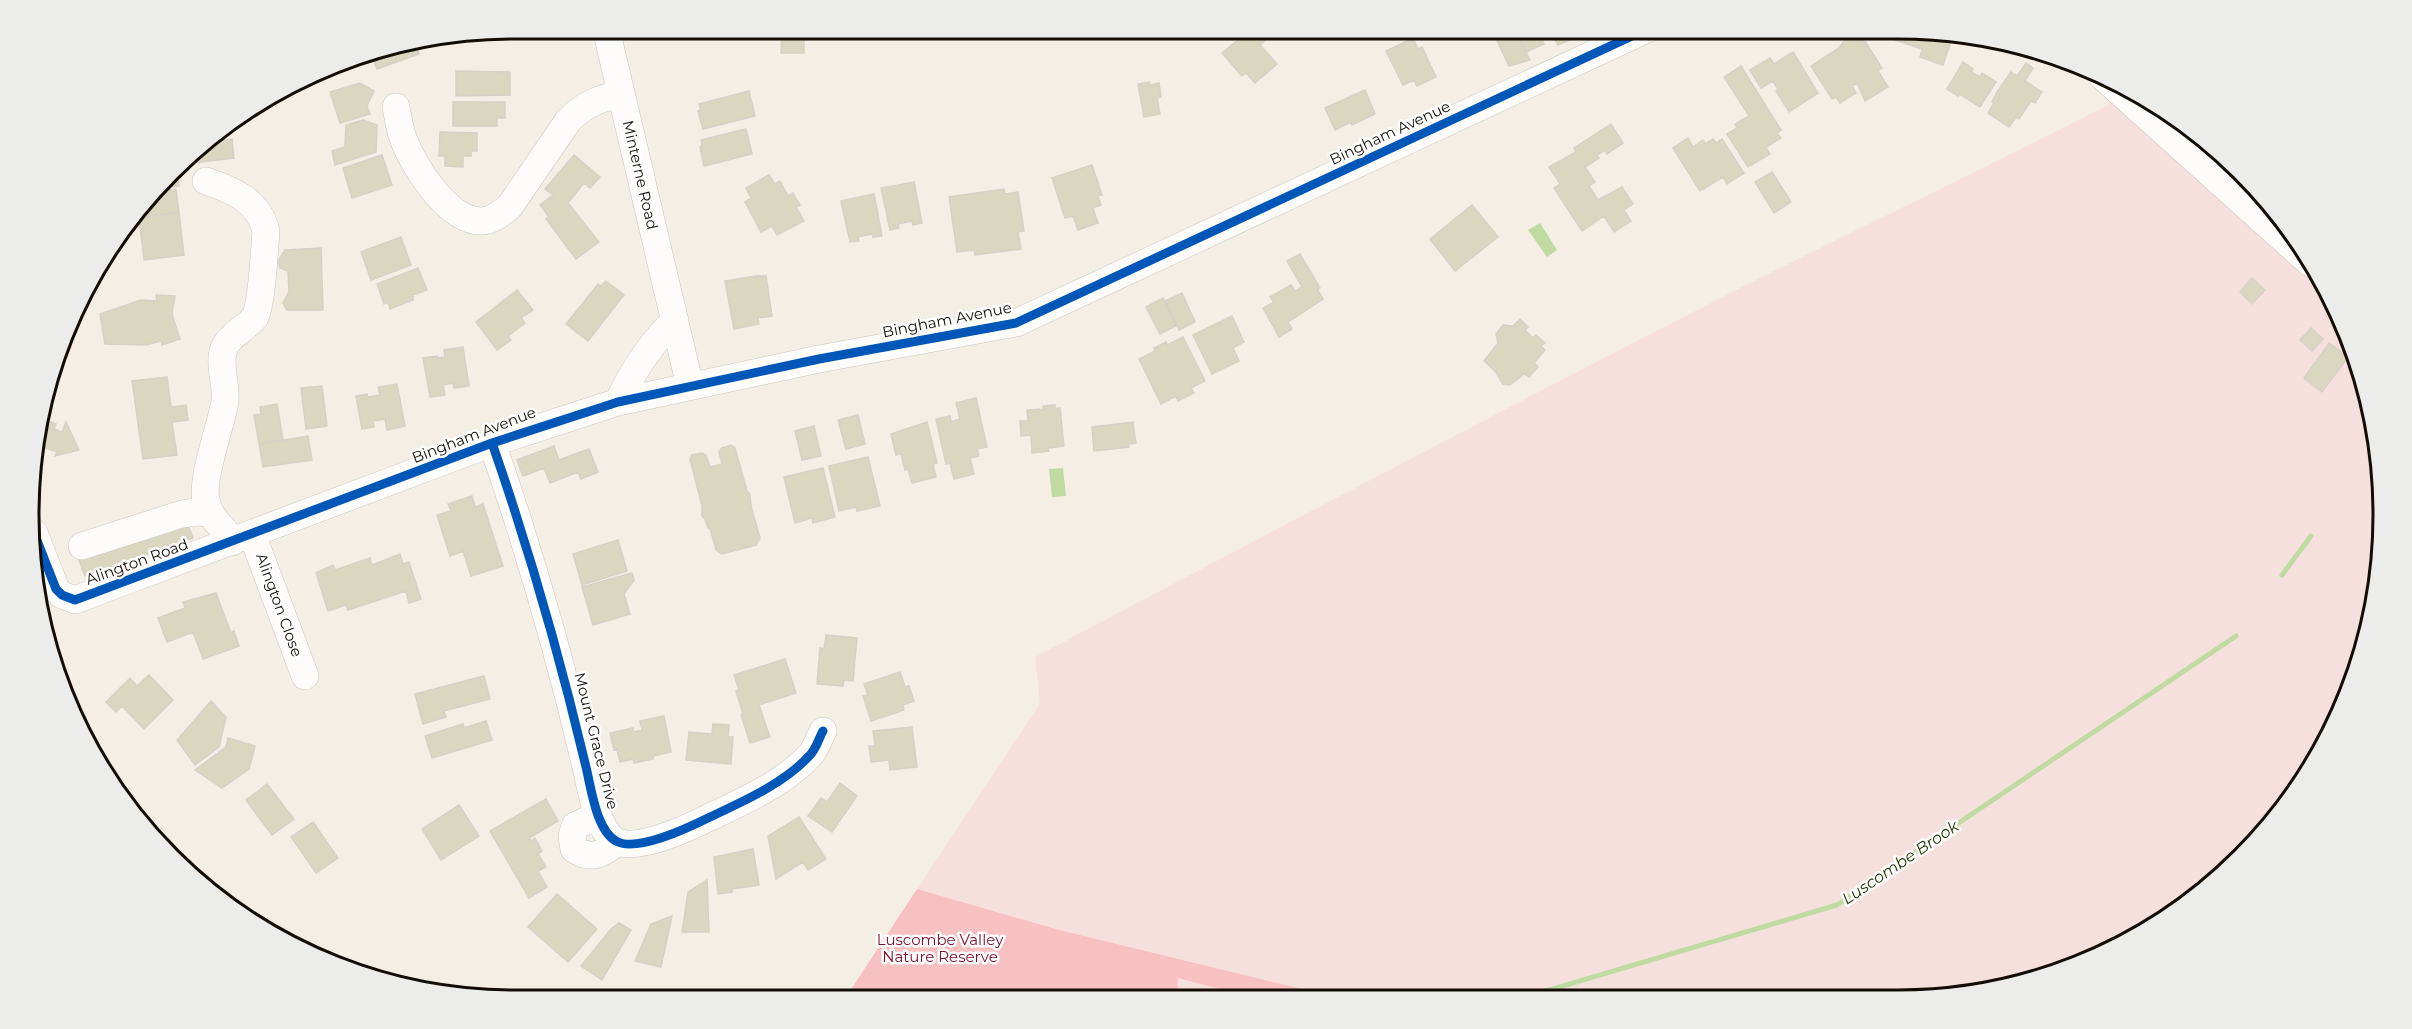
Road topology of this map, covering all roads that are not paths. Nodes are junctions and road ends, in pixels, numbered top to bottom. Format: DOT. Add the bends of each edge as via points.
graph roads {
  1 [pos="608,39"];
  2 [pos="1624,39"];
  3 [pos="621,94"];
  4 [pos="2127,99"];
  5 [pos="396,107"];
  6 [pos="206,181"];
  7 [pos="2288,244"];
  8 [pos="675,321"];
  9 [pos="690,386"];
  10 [pos="618,402"];
  11 [pos="492,443"];
  12 [pos="209,513"];
  13 [pos="242,538"];
  14 [pos="82,546"];
  15 [pos="40,549"];
  16 [pos="305,676"];
  17 [pos="823,731"];
  18 [pos="598,815"];
  19 [pos="618,842"];
  1 -- 3 [label="street, Minterne Road"];
  2 -- 9 [label="street, Bingham Avenue" via="1017,323 819,358"];
  3 -- 5 [label="street" via="598,99 578,111 510,206 482,221 465,217 430,186 402,136"];
  3 -- 8 [label="street, Minterne Road"];
  4 -- 7 [label="street"];
  6 -- 12 [label="street" via="231,189 246,200 263,220 266,231 256,316 225,347 222,358 225,399 207,478 205,497"];
  8 -- 9 [label="street, Minterne Road"];
  8 -- 10 [label="street" via="660,333"];
  9 -- 10 [label="street, Bingham Avenue"];
  10 -- 11 [label="street, Bingham Avenue"];
  11 -- 13 [label="street, Bingham Avenue"];
  11 -- 18 [label="street, Mount Grace Drive" via="565,679"];
  12 -- 13 [label="street" via="228,533"];
  12 -- 14 [label="street" via="182,514"];
  13 -- 15 [label="street, Alington Road" via="75,600 62,596 56,589"];
  13 -- 16 [label="street, Alington Close"];
  17 -- 19 [label="street, Mount Grace Drive" via="812,753 798,767 734,806 670,835 643,842"];
  18 -- 19 [label="street, Mount Grace Drive" via="609,837"];
  18 -- 19 [label="street, Mount Grace Drive" via="575,826 574,849 595,856"];
}
